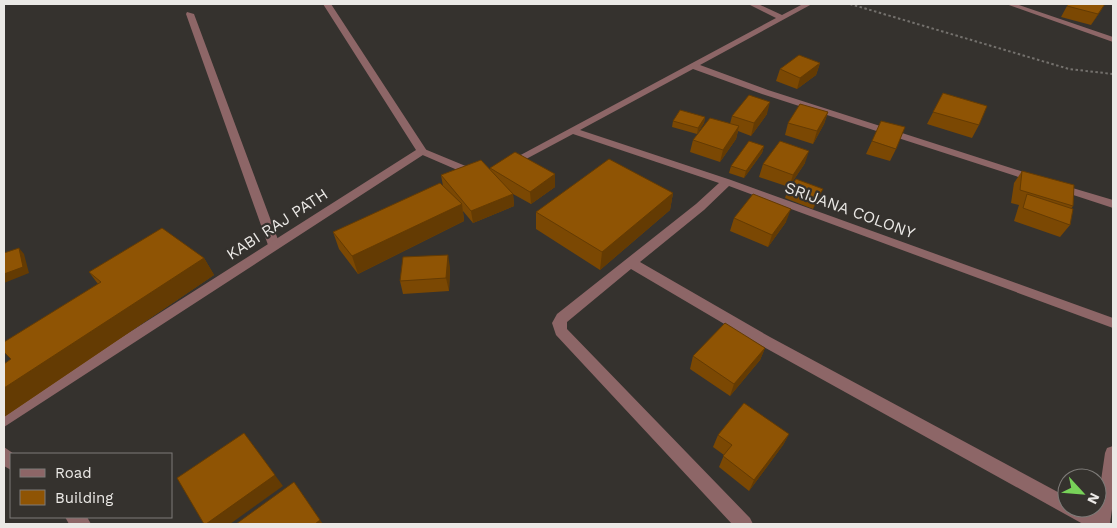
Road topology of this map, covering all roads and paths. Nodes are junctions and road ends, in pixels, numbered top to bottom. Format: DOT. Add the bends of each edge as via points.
graph roads {
  1 [pos="327,4"];
  2 [pos="752,4"];
  3 [pos="808,4"];
  4 [pos="850,4"];
  5 [pos="1010,4"];
  6 [pos="190,14"];
  7 [pos="783,18"];
  8 [pos="1113,40"];
  9 [pos="693,66"];
  10 [pos="1113,74"];
  11 [pos="574,131"];
  12 [pos="422,151"];
  13 [pos="500,167"];
  14 [pos="484,171"];
  15 [pos="727,182"];
  16 [pos="1113,204"];
  17 [pos="274,245"];
  18 [pos="631,263"];
  19 [pos="1113,323"];
  20 [pos="4,420"];
  21 [pos="1113,453"];
  22 [pos="1057,500"];
  23 [pos="1090,518"];
  24 [pos="745,524"];
  25 [pos="1101,524"];
  1 -- 12 [label="street"];
  2 -- 7 [label="street"];
  3 -- 7 [label="street"];
  4 -- 10 [label="path" via="1069,69"];
  5 -- 8 [label="street"];
  6 -- 17 [label="street"];
  7 -- 9 [label="street"];
  9 -- 11 [label="street"];
  9 -- 16 [label="street"];
  11 -- 13 [label="street"];
  11 -- 15 [label="street, SRIJANA COLONY"];
  12 -- 14 [label="street" via="466,170"];
  12 -- 17 [label="street, KABI RAJ PATH"];
  15 -- 18 [label="street"];
  15 -- 19 [label="street, SRIJANA COLONY"];
  17 -- 20 [label="street, KABI RAJ PATH"];
  18 -- 22 [label="street" via="765,341"];
  18 -- 24 [label="street" via="562,318 559,323 561,331"];
  21 -- 25 [label="street"];
  23 -- 25 [label="street"];
}
